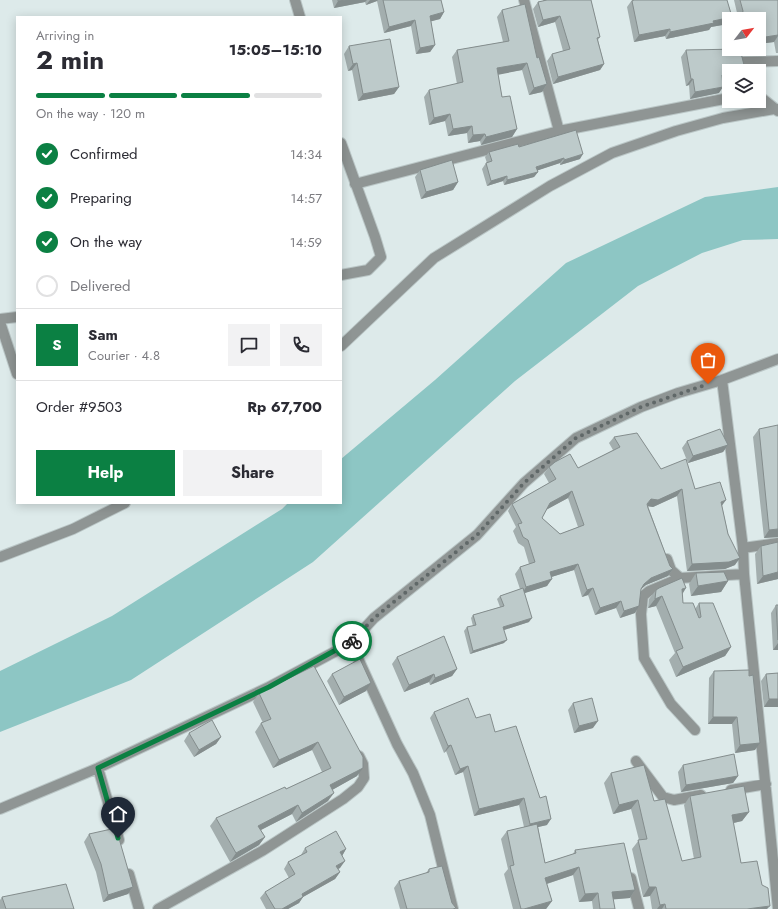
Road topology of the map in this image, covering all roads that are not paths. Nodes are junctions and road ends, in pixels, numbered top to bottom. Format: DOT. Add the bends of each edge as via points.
graph roads {
  1 [pos="295,0"];
  2 [pos="524,0"];
  3 [pos="300,16"];
  4 [pos="778,61"];
  5 [pos="761,64"];
  6 [pos="722,99"];
  7 [pos="766,101"];
  8 [pos="777,110"];
  9 [pos="559,131"];
  10 [pos="342,146"];
  11 [pos="355,184"];
  12 [pos="342,275"];
  13 [pos="16,317"];
  14 [pos="0,319"];
  15 [pos="0,322"];
  16 [pos="342,345"];
  17 [pos="778,359"];
  18 [pos="16,371"];
  19 [pos="722,380"];
  20 [pos="123,504"];
  21 [pos="778,543"];
  22 [pos="662,548"];
  23 [pos="743,548"];
  24 [pos="0,556"];
  25 [pos="744,574"];
  26 [pos="680,578"];
  27 [pos="351,642"];
  28 [pos="695,730"];
  29 [pos="356,751"];
  30 [pos="636,761"];
  31 [pos="98,768"];
  32 [pos="766,784"];
  33 [pos="0,809"];
  34 [pos="122,850"];
  35 [pos="126,864"];
  36 [pos="628,865"];
  37 [pos="138,909"];
  38 [pos="158,909"];
  39 [pos="453,909"];
  40 [pos="639,909"];
  41 [pos="778,909"];
  1 -- 3 [label="street"];
  2 -- 9 [label="street"];
  4 -- 5 [label="street"];
  6 -- 9 [label="street"];
  7 -- 8 [label="street"];
  8 -- 16 [label="street" via="723,118 676,131 612,153 550,186 434,258"];
  9 -- 11 [label="street"];
  10 -- 11 [label="street"];
  11 -- 12 [label="street" via="381,257 368,270"];
  13 -- 14 [label="street"];
  15 -- 18 [label="street"];
  17 -- 19 [label="street"];
  19 -- 23 [label="street"];
  19 -- 27 [label="street" via="641,407 576,438 524,483 477,535 374,618"];
  20 -- 24 [label="street" via="73,529"];
  21 -- 23 [label="street"];
  22 -- 26 [label="street" via="671,570"];
  23 -- 25 [label="street"];
  25 -- 26 [label="street"];
  25 -- 32 [label="street"];
  26 -- 28 [label="street" via="643,596 641,614 644,658 671,704"];
  27 -- 31 [label="street" via="312,668"];
  27 -- 39 [label="street" via="397,744 414,773 430,815"];
  29 -- 38 [label="street" via="363,764 364,778 358,787 343,799 262,851"];
  30 -- 32 [label="street" via="663,797 674,800"];
  31 -- 33 [label="street"];
  31 -- 34 [label="street"];
  32 -- 41 [label="street"];
  35 -- 37 [label="street"];
  36 -- 40 [label="street"];
}
